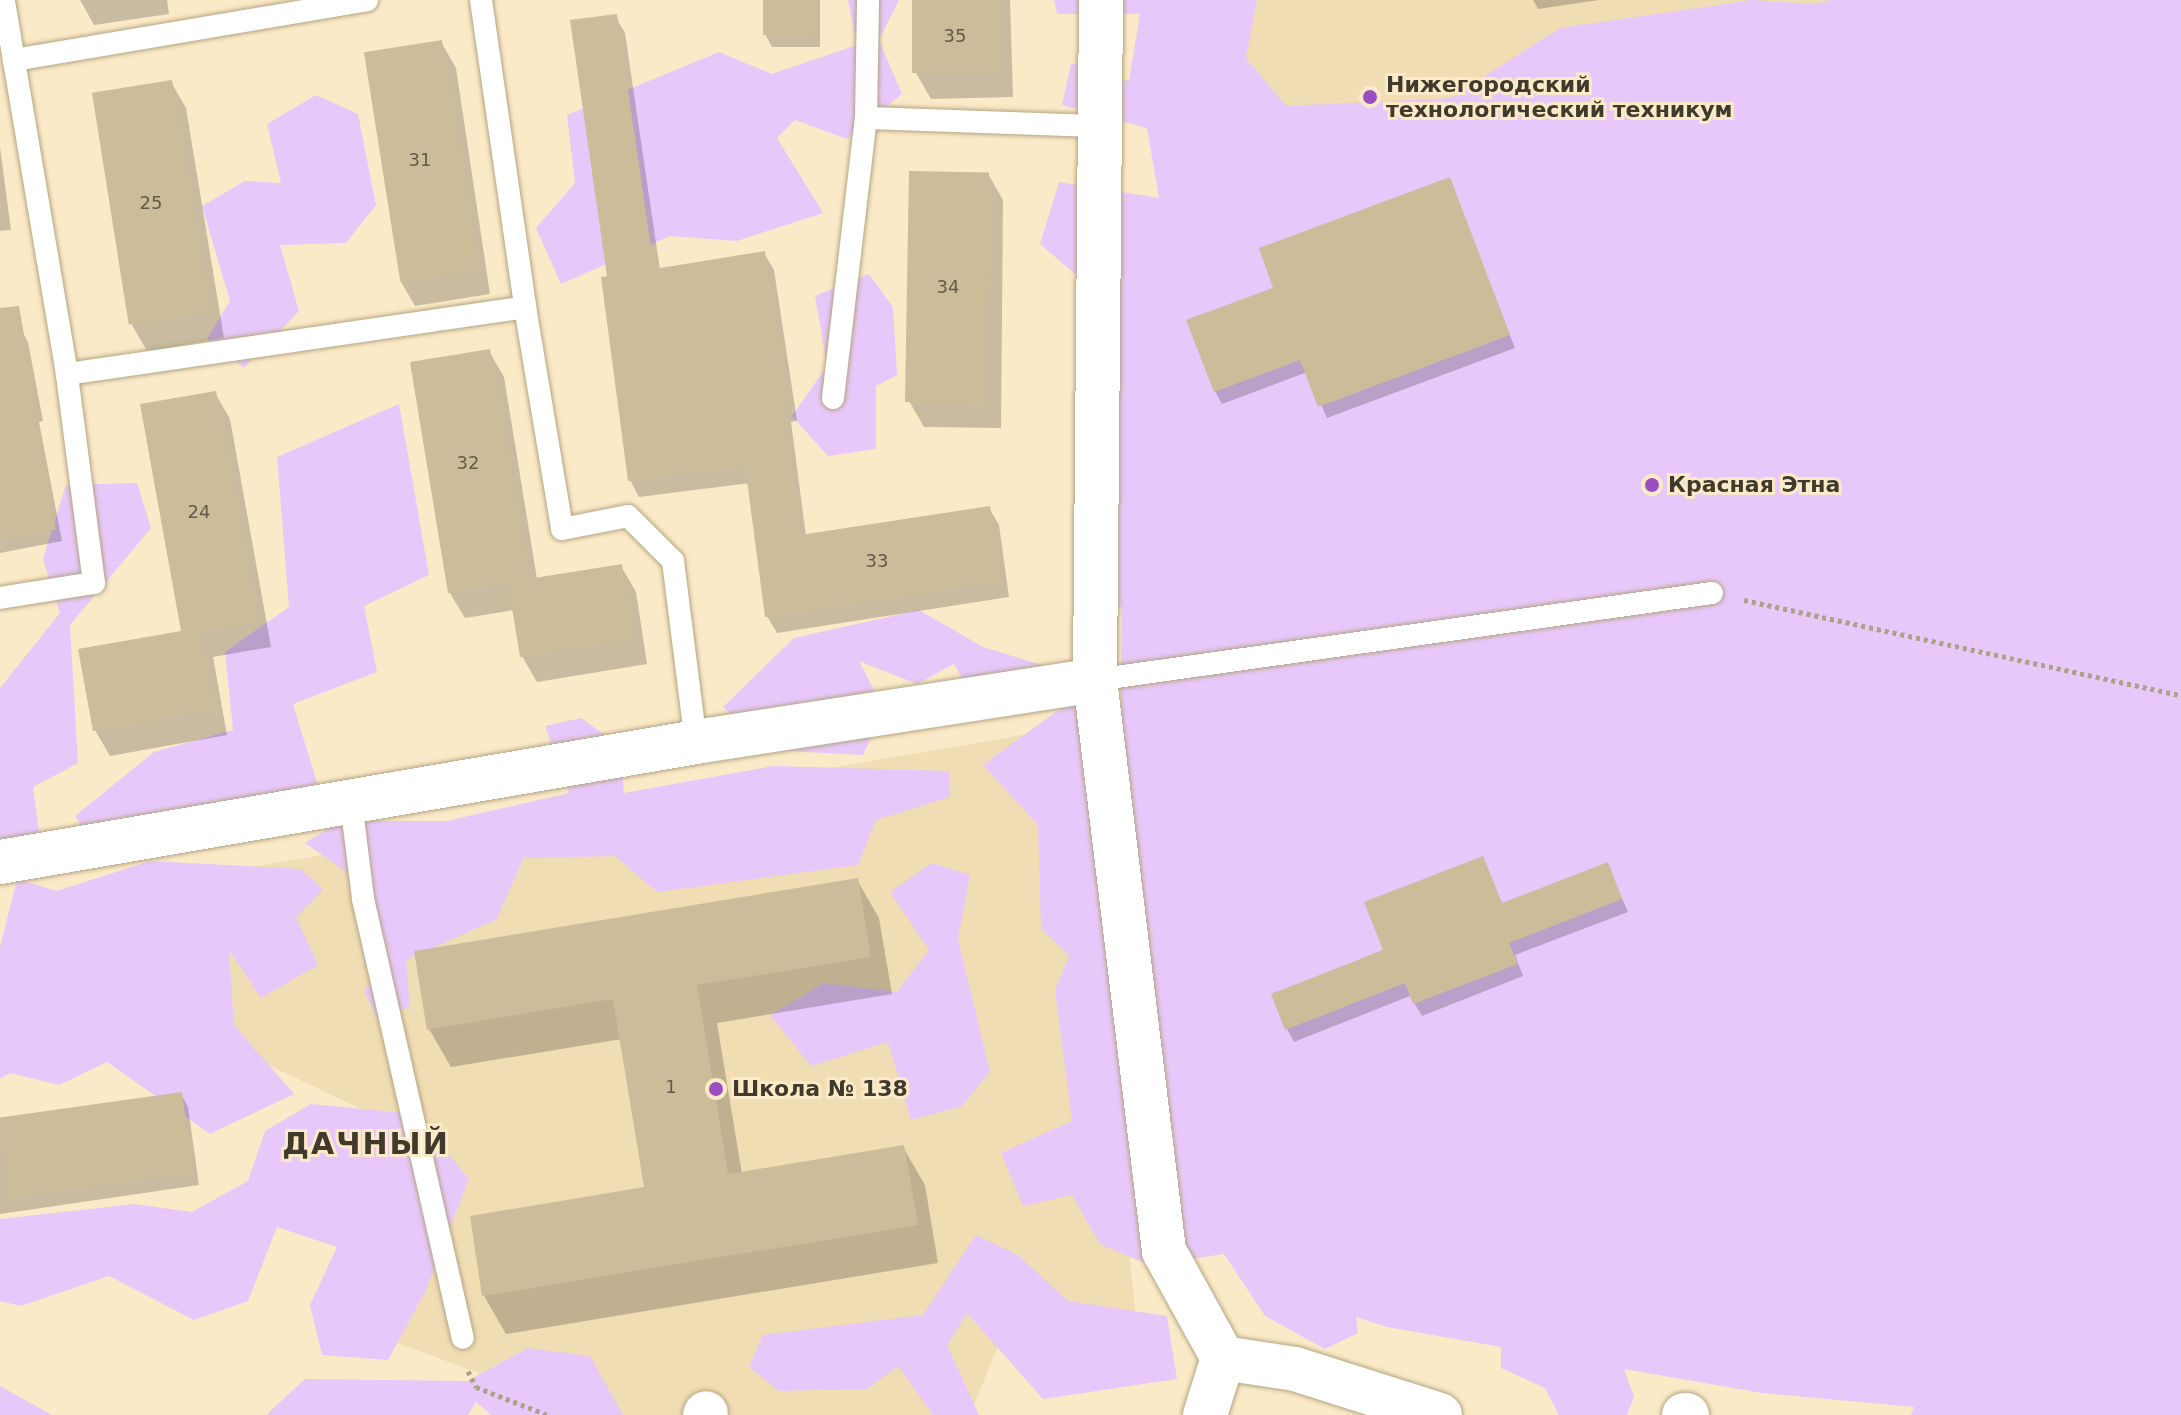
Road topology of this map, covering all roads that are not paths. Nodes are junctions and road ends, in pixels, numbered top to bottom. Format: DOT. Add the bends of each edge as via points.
graph roads {
  1 [pos="4,0"];
  2 [pos="367,0"];
  3 [pos="481,0"];
  4 [pos="868,0"];
  5 [pos="1101,0"];
  6 [pos="14,60"];
  7 [pos="866,118"];
  8 [pos="1098,126"];
  9 [pos="525,307"];
  10 [pos="67,374"];
  11 [pos="833,398"];
  12 [pos="1712,593"];
  13 [pos="0,598"];
  14 [pos="1095,680"];
  15 [pos="696,742"];
  16 [pos="351,802"];
  17 [pos="0,862"];
  18 [pos="463,1338"];
  19 [pos="1223,1358"];
  20 [pos="1205,1415"];
  21 [pos="1440,1415"];
  1 -- 6 [label="lane"];
  2 -- 6 [label="lane"];
  3 -- 9 [label="lane"];
  4 -- 7 [label="lane"];
  5 -- 8 [label="street"];
  6 -- 10 [label="lane"];
  7 -- 8 [label="lane"];
  7 -- 11 [label="lane"];
  8 -- 14 [label="street"];
  9 -- 10 [label="lane"];
  9 -- 15 [label="lane" via="562,529 628,516 673,561"];
  10 -- 13 [label="lane" via="94,583"];
  12 -- 14 [label="lane"];
  14 -- 15 [label="street"];
  14 -- 19 [label="street" via="1164,1251"];
  15 -- 16 [label="street"];
  16 -- 17 [label="street"];
  16 -- 18 [label="lane" via="363,899"];
  19 -- 20 [label="street"];
  19 -- 21 [label="street" via="1295,1369"];
}
